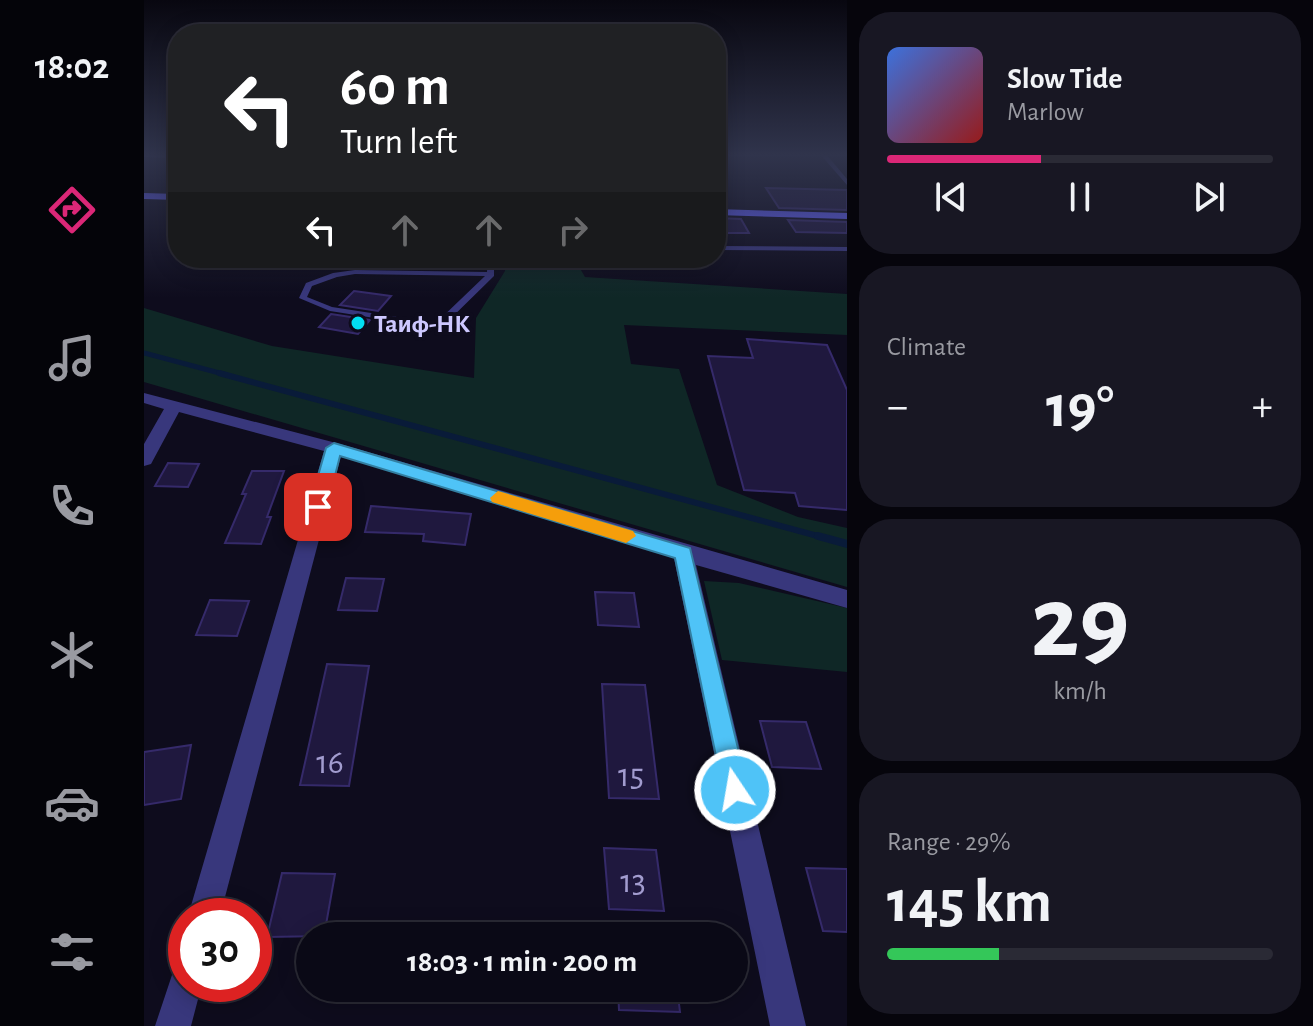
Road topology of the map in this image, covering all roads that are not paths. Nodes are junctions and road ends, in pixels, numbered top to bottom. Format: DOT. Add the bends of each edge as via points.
graph roads {
  1 [pos="726,212"];
  2 [pos="847,216"];
  3 [pos="726,248"];
  4 [pos="847,249"];
  5 [pos="491,268"];
  6 [pos="491,274"];
  7 [pos="144,398"];
  8 [pos="174,406"];
  9 [pos="334,448"];
  10 [pos="144,460"];
  11 [pos="683,553"];
  12 [pos="847,599"];
  13 [pos="209,898"];
  14 [pos="180,1002"];
  15 [pos="173,1026"];
  16 [pos="788,1026"];
  1 -- 2 [label="street"];
  3 -- 4 [label="lane"];
  5 -- 6 [label="lane"];
  6 -- 6 [label="lane" via="355,272 309,285 303,298 330,309 438,326"];
  7 -- 8 [label="street"];
  8 -- 9 [label="street"];
  8 -- 10 [label="street"];
  9 -- 11 [label="street"];
  9 -- 13 [label="street"];
  11 -- 12 [label="street"];
  11 -- 16 [label="street"];
  14 -- 15 [label="street"];
}
